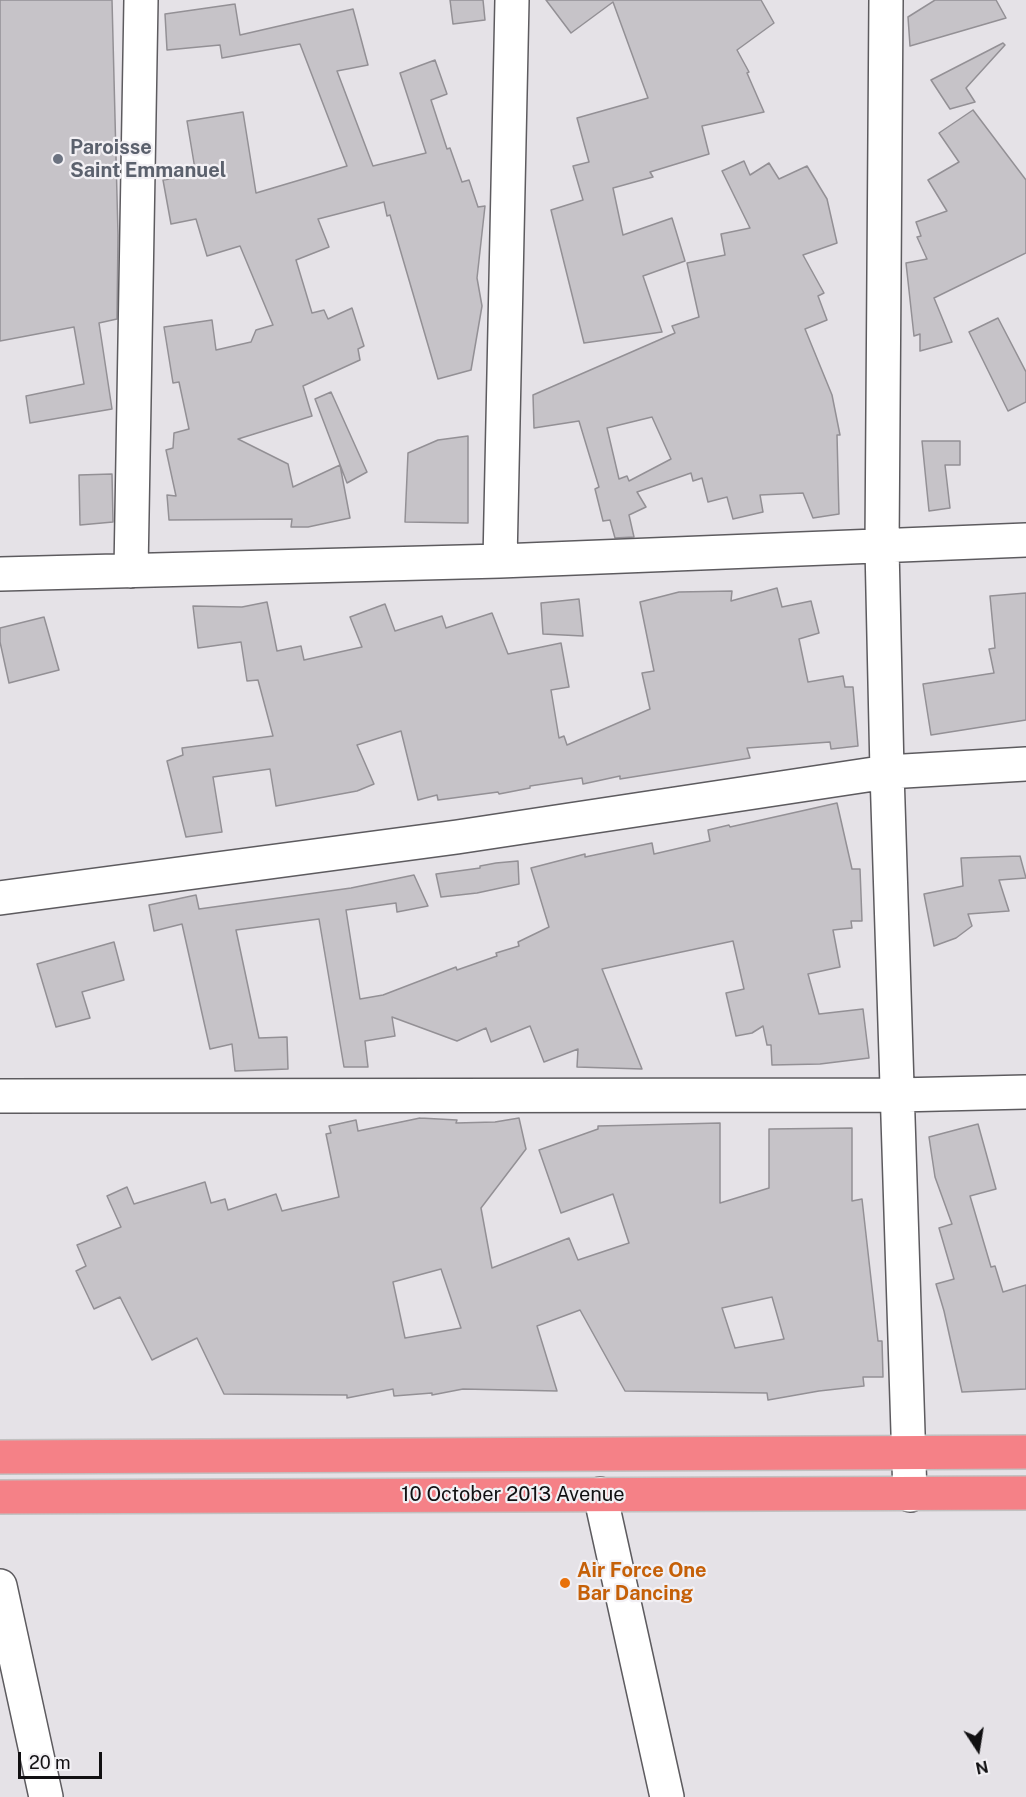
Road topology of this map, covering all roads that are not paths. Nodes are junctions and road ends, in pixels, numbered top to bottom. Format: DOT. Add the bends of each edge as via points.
graph roads {
  1 [pos="141,0"];
  2 [pos="512,0"];
  3 [pos="886,0"];
  4 [pos="1026,540"];
  5 [pos="882,547"];
  6 [pos="500,561"];
  7 [pos="131,571"];
  8 [pos="0,574"];
  9 [pos="1026,764"];
  10 [pos="887,772"];
  11 [pos="0,898"];
  12 [pos="1026,1092"];
  13 [pos="897,1095"];
  14 [pos="0,1096"];
  15 [pos="1026,1452"];
  16 [pos="909,1453"];
  17 [pos="0,1458"];
  18 [pos="1026,1493"];
  19 [pos="600,1494"];
  20 [pos="910,1494"];
  21 [pos="0,1497"];
  22 [pos="0,1586"];
  23 [pos="46,1797"];
  24 [pos="667,1797"];
  1 -- 7 [label="street"];
  2 -- 6 [label="street"];
  3 -- 5 [label="street"];
  4 -- 5 [label="street"];
  5 -- 6 [label="street"];
  5 -- 10 [label="street"];
  6 -- 7 [label="street"];
  7 -- 8 [label="street"];
  9 -- 10 [label="street"];
  10 -- 11 [label="street" via="457,837"];
  10 -- 13 [label="street"];
  12 -- 13 [label="street"];
  13 -- 14 [label="street"];
  13 -- 16 [label="street"];
  15 -- 16 [label="highway, 10 October 2013 Avenue"];
  16 -- 17 [label="highway, 10 October 2013 Avenue"];
  16 -- 20 [label="street"];
  18 -- 20 [label="highway, 10 October 2013 Avenue"];
  19 -- 20 [label="highway, 10 October 2013 Avenue"];
  19 -- 21 [label="highway, 10 October 2013 Avenue"];
  19 -- 24 [label="street"];
  22 -- 23 [label="street"];
}
